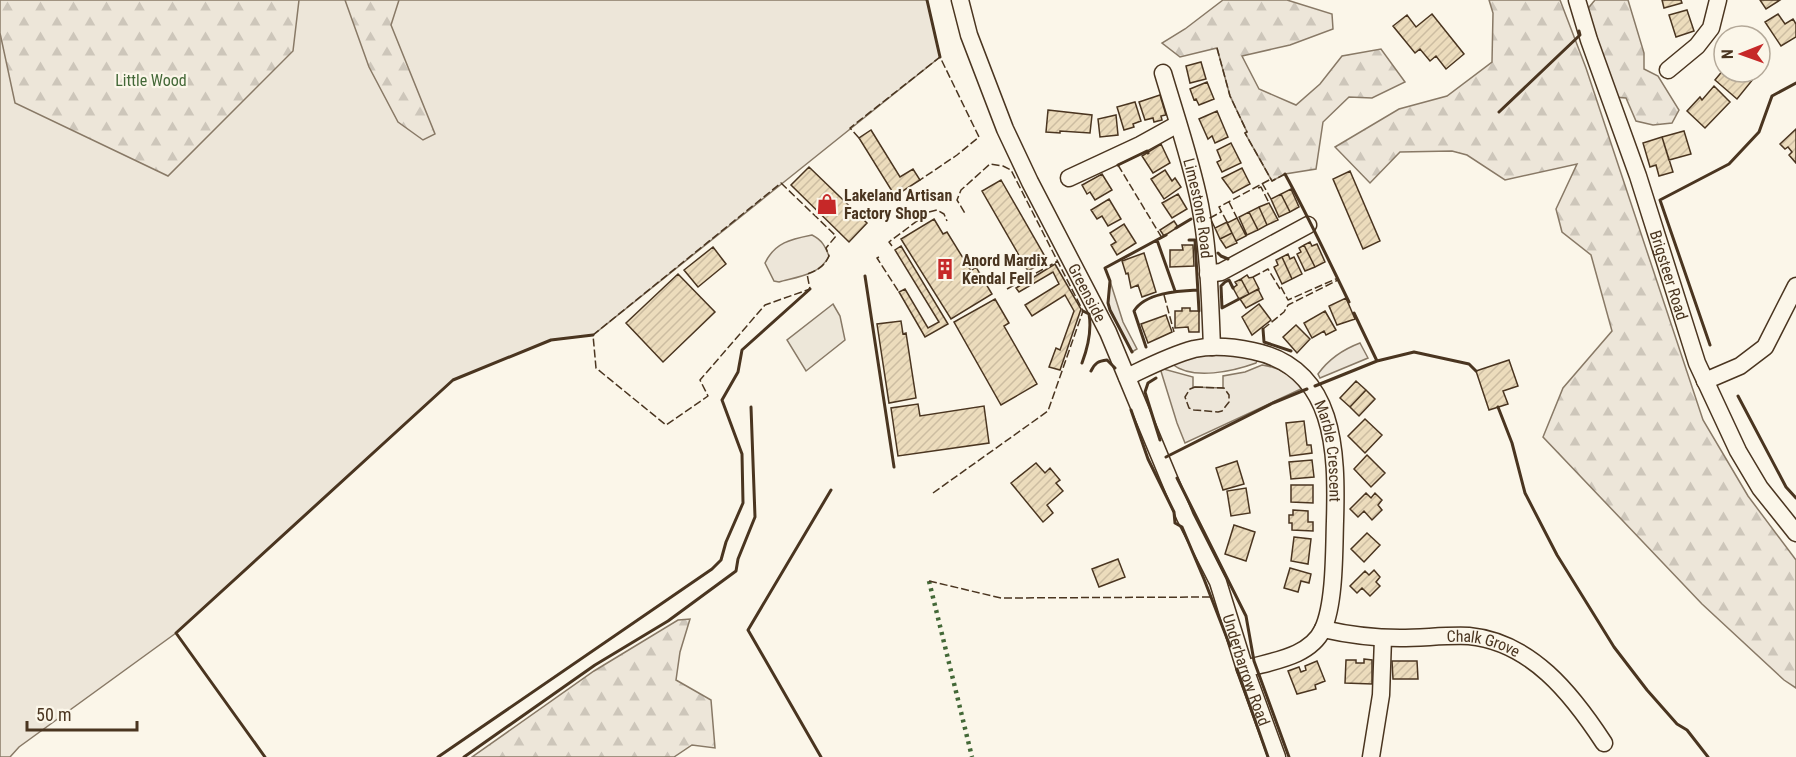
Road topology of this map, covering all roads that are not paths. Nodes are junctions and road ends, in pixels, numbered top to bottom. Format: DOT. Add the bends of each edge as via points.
graph roads {
  1 [pos="960,0"];
  2 [pos="1576,0"];
  3 [pos="1718,0"];
  4 [pos="1668,70"];
  5 [pos="1163,73"];
  6 [pos="1178,124"];
  7 [pos="1069,178"];
  8 [pos="1308,225"];
  9 [pos="1208,273"];
  10 [pos="1796,286"];
  11 [pos="1212,347"];
  12 [pos="1127,377"];
  13 [pos="1705,381"];
  14 [pos="1796,533"];
  15 [pos="1218,582"];
  16 [pos="1323,629"];
  17 [pos="1383,638"];
  18 [pos="1245,669"];
  19 [pos="1604,743"];
  20 [pos="1277,757"];
  21 [pos="1371,757"];
  1 -- 12 [label="street, Greenside" via="969,35 1005,129"];
  2 -- 13 [label="street, Brigsteer Road"];
  3 -- 4 [label="street" via="1711,28 1697,46"];
  5 -- 6 [label="street, Limestone Road"];
  6 -- 7 [label="street"];
  6 -- 9 [label="street, Limestone Road" via="1200,206"];
  8 -- 9 [label="street" via="1221,272"];
  9 -- 11 [label="street, Limestone Road"];
  10 -- 13 [label="street" via="1764,347 1740,366"];
  11 -- 12 [label="street, Marble Crescent" via="1194,349"];
  11 -- 16 [label="street, Marble Crescent" via="1255,352 1284,362 1304,377 1326,413 1334,454 1336,502 1331,594"];
  12 -- 15 [label="street, Greenside" via="1181,508"];
  13 -- 14 [label="street, Brigsteer Road" via="1760,488"];
  15 -- 18 [label="street, Underbarrow Road"];
  16 -- 17 [label="street, Chalk Grove"];
  16 -- 18 [label="street, Marble Crescent" via="1304,651"];
  17 -- 19 [label="street, Chalk Grove" via="1469,636 1507,646 1560,684 1582,708"];
  17 -- 21 [label="street" via="1381,695"];
  18 -- 20 [label="street, Underbarrow Road"];
}
